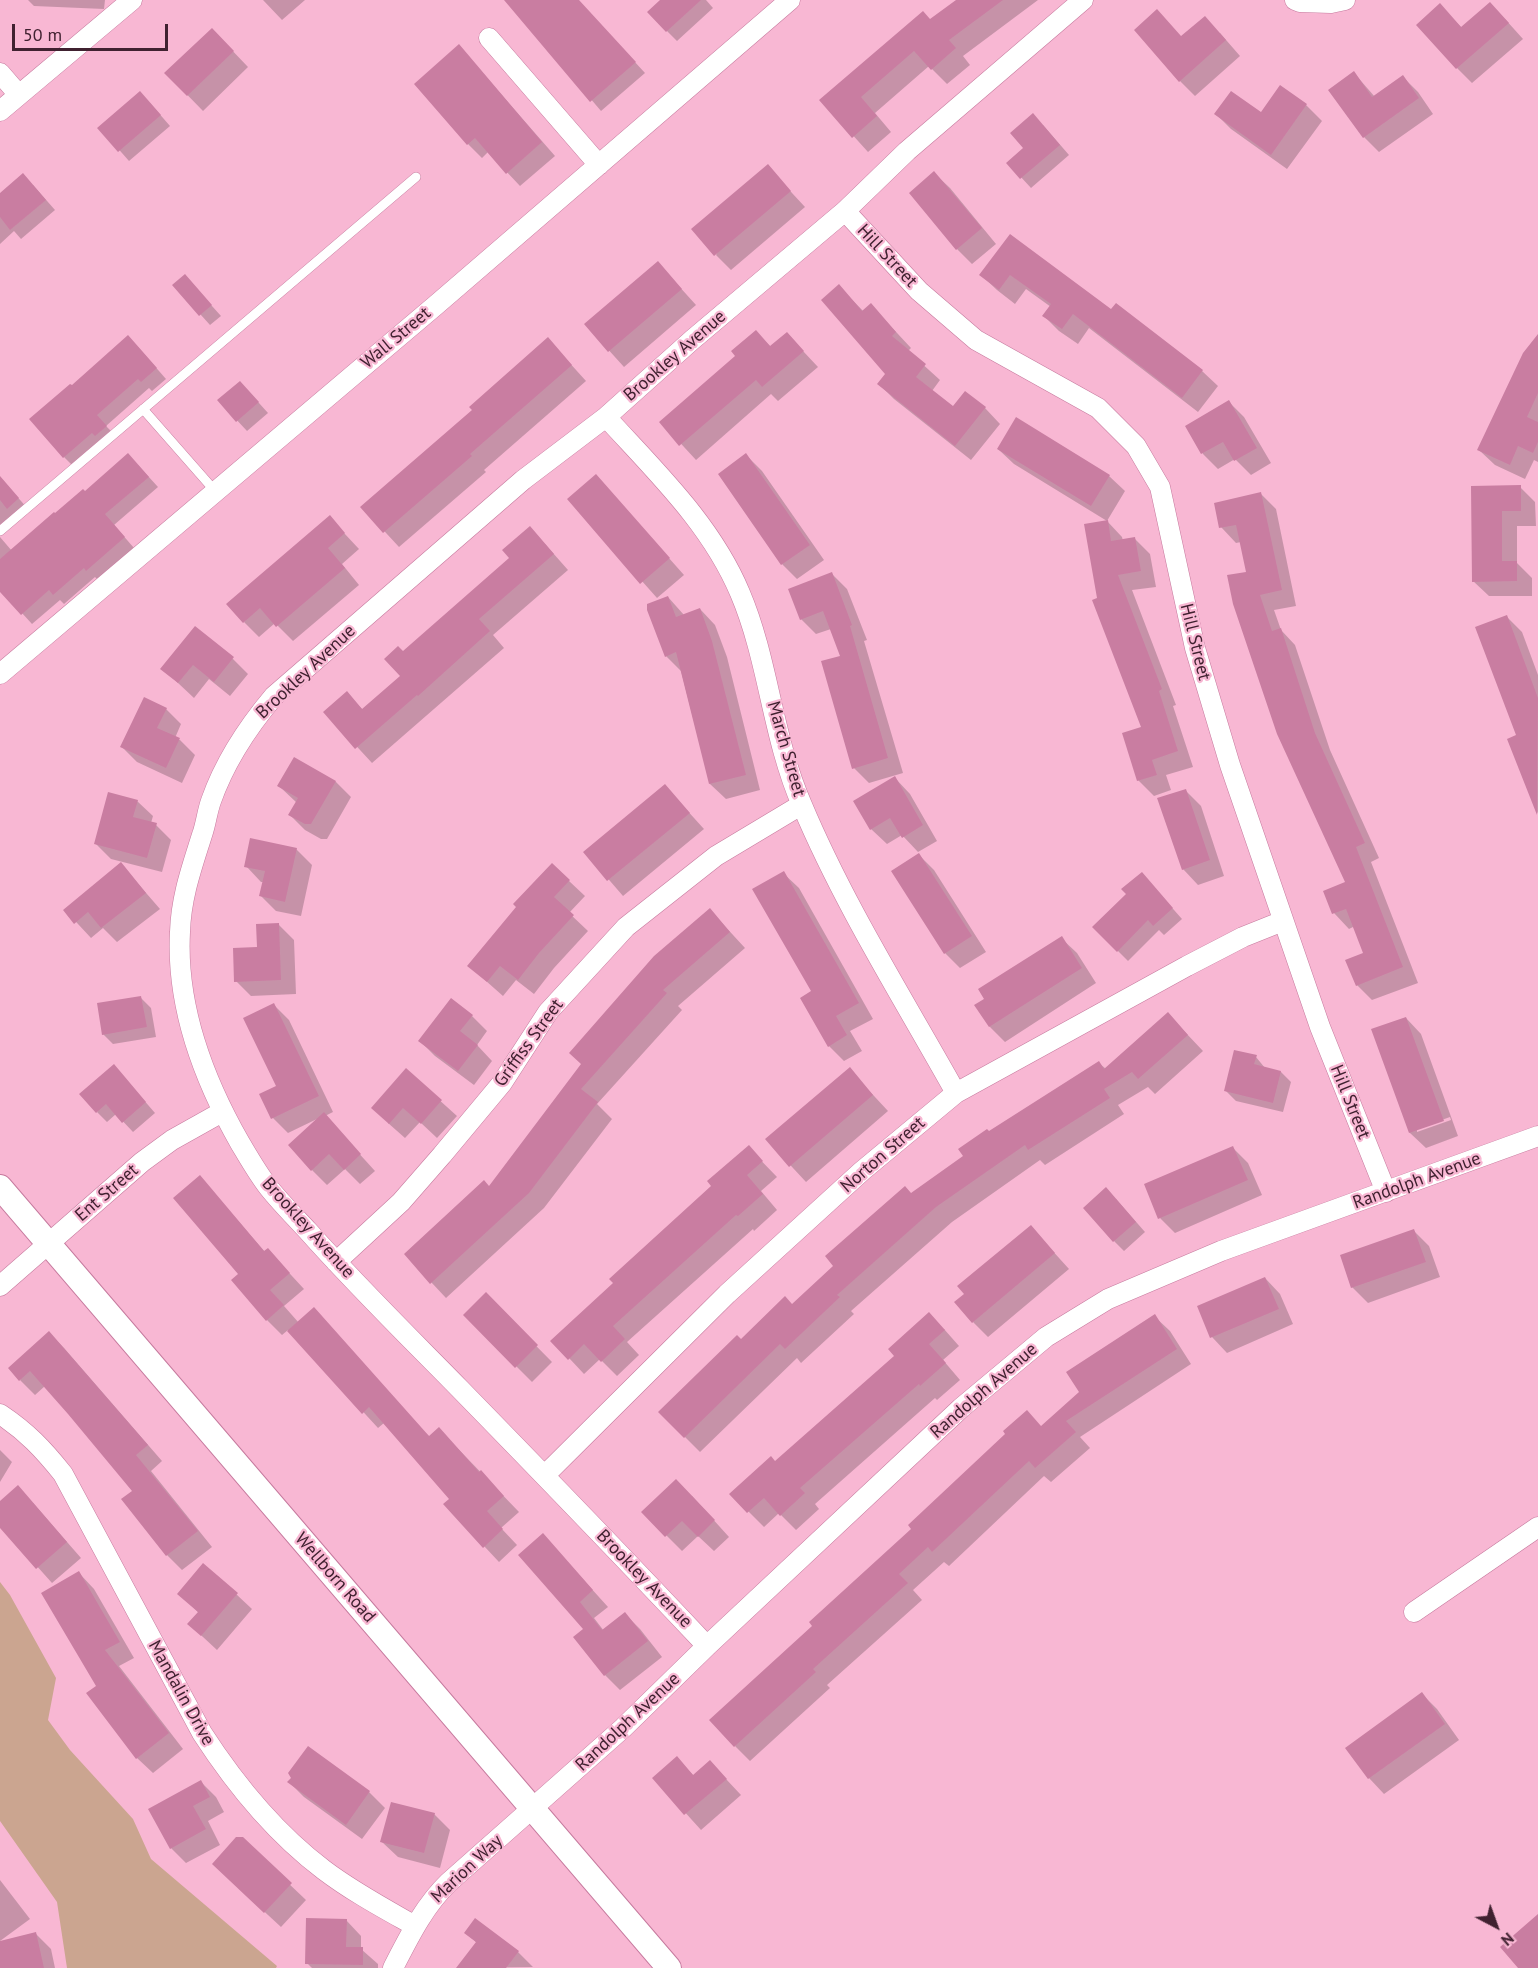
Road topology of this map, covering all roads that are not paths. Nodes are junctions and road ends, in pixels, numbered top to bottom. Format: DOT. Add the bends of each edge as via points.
graph roads {
  1 [pos="132,0"];
  2 [pos="790,0"];
  3 [pos="1083,0"];
  4 [pos="1295,0"];
  5 [pos="1345,0"];
  6 [pos="489,38"];
  7 [pos="0,73"];
  8 [pos="19,95"];
  9 [pos="0,111"];
  10 [pos="599,165"];
  11 [pos="416,177"];
  12 [pos="844,211"];
  13 [pos="143,409"];
  14 [pos="606,417"];
  15 [pos="215,491"];
  16 [pos="0,531"];
  17 [pos="0,674"];
  18 [pos="801,805"];
  19 [pos="1283,921"];
  20 [pos="956,1093"];
  21 [pos="222,1112"];
  22 [pos="1538,1136"];
  23 [pos="0,1187"];
  24 [pos="1386,1192"];
  25 [pos="49,1244"];
  26 [pos="336,1262"];
  27 [pos="0,1286"];
  28 [pos="0,1414"];
  29 [pos="545,1475"];
  30 [pos="1538,1527"];
  31 [pos="1414,1612"];
  32 [pos="707,1646"];
  33 [pos="533,1809"];
  34 [pos="415,1926"];
  35 [pos="393,1968"];
  36 [pos="669,1968"];
  1 -- 8 [label="street"];
  2 -- 10 [label="street, Wall Street"];
  3 -- 12 [label="street, Brookley Avenue" via="907,151"];
  4 -- 5 [label="street"];
  6 -- 10 [label="street"];
  7 -- 8 [label="street"];
  8 -- 9 [label="street"];
  10 -- 15 [label="street, Wall Street"];
  11 -- 13 [label="lane"];
  12 -- 14 [label="street, Brookley Avenue"];
  12 -- 19 [label="street, Hill Street" via="919,291 976,340 1098,408 1136,446 1160,487 1195,648"];
  13 -- 15 [label="lane"];
  13 -- 16 [label="lane"];
  14 -- 18 [label="street, March Street" via="690,509 722,554 754,634 786,764"];
  14 -- 21 [label="street, Brookley Avenue" via="523,480 274,696 236,746 210,803 183,900 180,932 183,994"];
  15 -- 17 [label="street, Wall Street"];
  18 -- 20 [label="street, March Street" via="852,908"];
  18 -- 26 [label="street, Griffiss Street" via="716,856 626,927 548,1012 502,1083 442,1155 401,1202"];
  19 -- 20 [label="street, Norton Street" via="1187,966"];
  19 -- 24 [label="street, Hill Street" via="1320,1027"];
  20 -- 29 [label="street, Norton Street" via="862,1171 727,1294"];
  21 -- 25 [label="street, Ent Street" via="142,1162"];
  21 -- 26 [label="street, Brookley Avenue" via="268,1187"];
  22 -- 24 [label="street, Randolph Avenue"];
  23 -- 25 [label="street, Wellborn Road"];
  24 -- 32 [label="street, Randolph Avenue" via="1221,1251 1119,1295 1046,1337 961,1408"];
  25 -- 27 [label="street, Ent Street"];
  25 -- 33 [label="street, Wellborn Road"];
  26 -- 29 [label="street, Brookley Avenue"];
  28 -- 34 [label="street, Mandalin Drive" via="26,1432 63,1474 202,1732 247,1796 325,1871"];
  29 -- 32 [label="street, Brookley Avenue"];
  30 -- 31 [label="street"];
  32 -- 33 [label="street, Randolph Avenue"];
  33 -- 34 [label="street, Marion Way" via="434,1896"];
  33 -- 36 [label="street, Wellborn Road"];
  34 -- 35 [label="street, Marion Way"];
}
